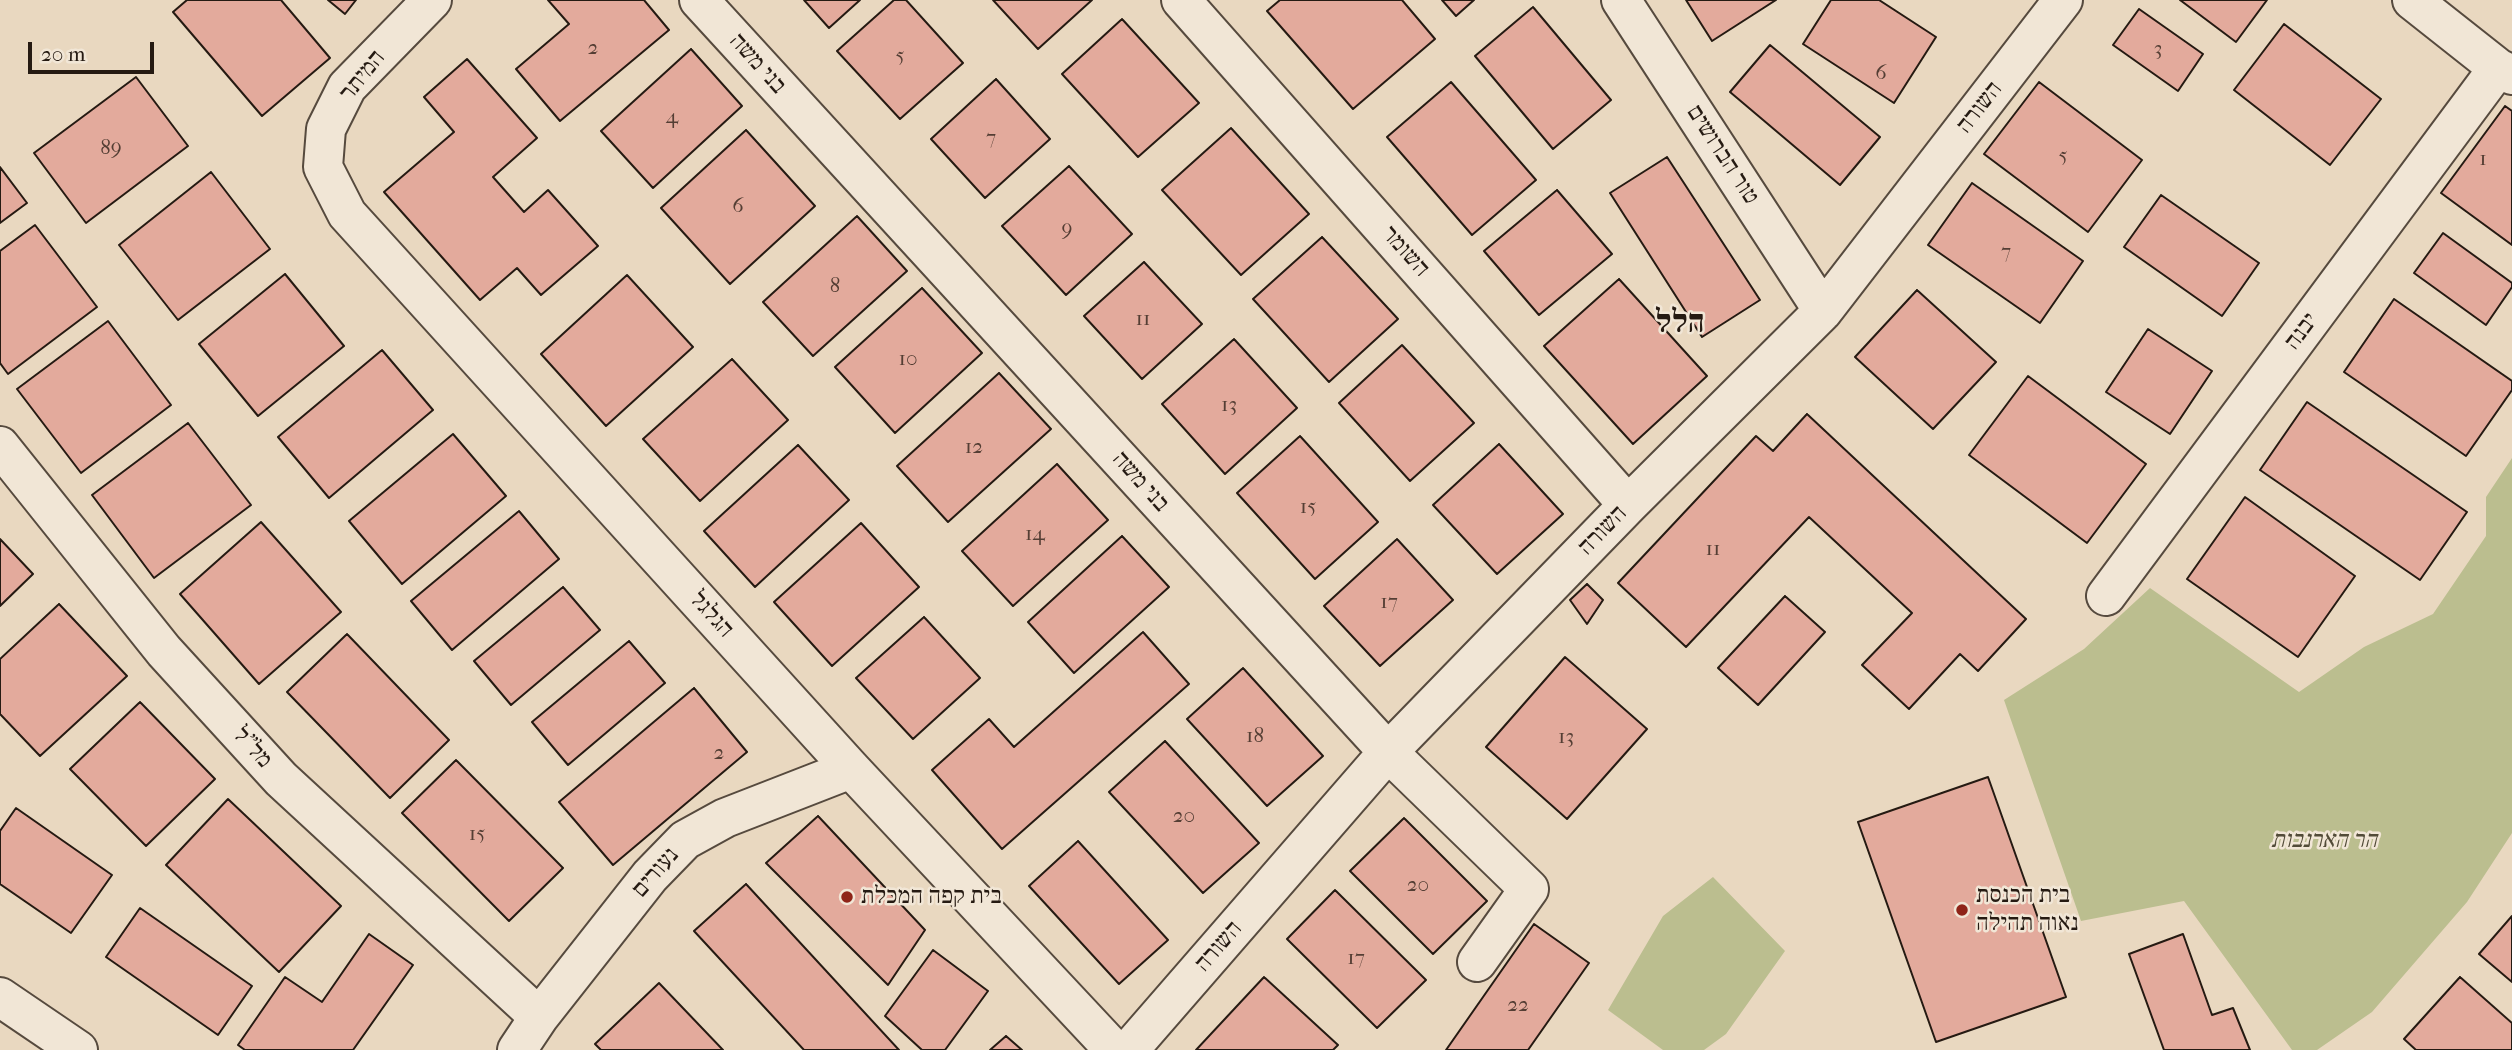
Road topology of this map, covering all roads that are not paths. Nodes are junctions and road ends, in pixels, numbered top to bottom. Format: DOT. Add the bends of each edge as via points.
graph roads {
  1 [pos="432,0"];
  2 [pos="699,0"];
  3 [pos="1181,0"];
  4 [pos="1621,0"];
  5 [pos="2063,0"];
  6 [pos="2412,0"];
  7 [pos="2505,72"];
  8 [pos="323,167"];
  9 [pos="1823,311"];
  10 [pos="0,446"];
  11 [pos="1628,505"];
  12 [pos="2106,596"];
  13 [pos="1388,752"];
  14 [pos="851,769"];
  15 [pos="1478,962"];
  16 [pos="0,997"];
  17 [pos="539,1017"];
  18 [pos="78,1050"];
  19 [pos="517,1050"];
  20 [pos="1114,1050"];
  21 [pos="1129,1050"];
  1 -- 8 [label="street, המיתר" via="347,87 326,129"];
  2 -- 13 [label="street, בני משה"];
  3 -- 11 [label="street, השומר"];
  4 -- 9 [label="street, טור הברושים"];
  5 -- 9 [label="street, השורה"];
  6 -- 7 [label="street"];
  7 -- 12 [label="street, יבנה"];
  8 -- 14 [label="street, הגלגל" via="347,214"];
  9 -- 11 [label="street, השורה"];
  10 -- 17 [label="street, מל\"ל" via="164,651 281,779"];
  11 -- 13 [label="street, השורה"];
  13 -- 15 [label="street, בני משה" via="1529,889"];
  13 -- 21 [label="street, השורה"];
  14 -- 17 [label="street, נעורים" via="725,818 685,840 650,876"];
  14 -- 20 [label="street, הגלגל"];
  16 -- 18 [label="street"];
  17 -- 19 [label="street, נעורים"];
}
